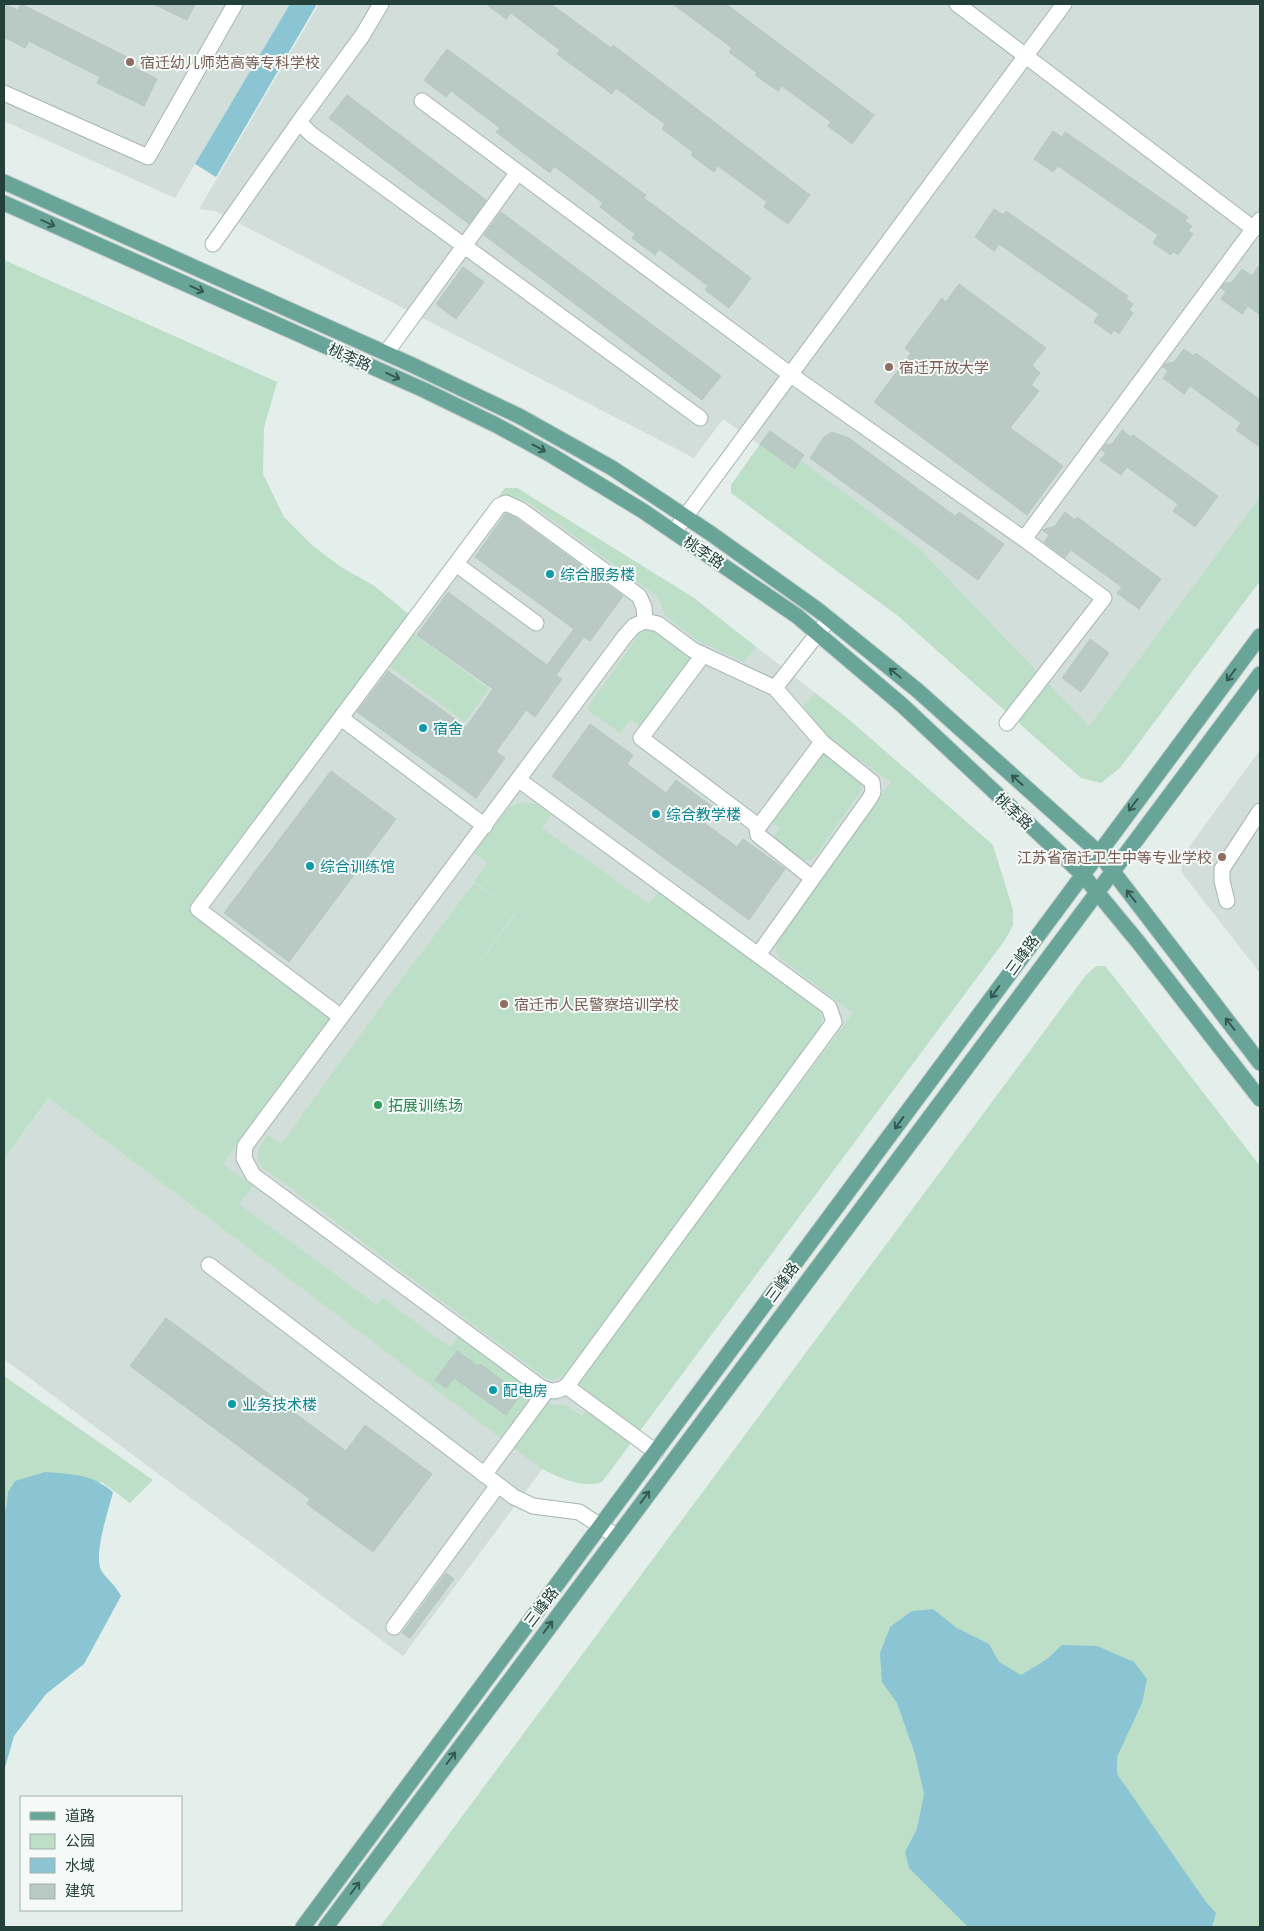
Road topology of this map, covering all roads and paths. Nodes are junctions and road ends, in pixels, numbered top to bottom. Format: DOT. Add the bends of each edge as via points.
graph roads {
  1 [pos="235,4"];
  2 [pos="381,4"];
  3 [pos="957,4"];
  4 [pos="1064,4"];
  5 [pos="1026,56"];
  6 [pos="4,93"];
  7 [pos="422,101"];
  8 [pos="299,122"];
  9 [pos="518,172"];
  10 [pos="4,182"];
  11 [pos="4,203"];
  12 [pos="1257,225"];
  13 [pos="213,244"];
  14 [pos="464,246"];
  15 [pos="386,353"];
  16 [pos="790,375"];
  17 [pos="700,418"];
  18 [pos="686,516"];
  19 [pos="674,532"];
  20 [pos="1024,539"];
  21 [pos="456,564"];
  22 [pos="829,619"];
  23 [pos="645,621"];
  24 [pos="536,623"];
  25 [pos="817,633"];
  26 [pos="1260,636"];
  27 [pos="703,655"];
  28 [pos="1260,674"];
  29 [pos="775,688"];
  30 [pos="341,718"];
  31 [pos="1007,723"];
  32 [pos="822,742"];
  33 [pos="519,780"];
  34 [pos="1260,812"];
  35 [pos="485,826"];
  36 [pos="758,826"];
  37 [pos="1098,852"];
  38 [pos="1113,873"];
  39 [pos="1082,874"];
  40 [pos="812,878"];
  41 [pos="1098,894"];
  42 [pos="1227,901"];
  43 [pos="758,955"];
  44 [pos="341,1017"];
  45 [pos="1260,1063"];
  46 [pos="1260,1099"];
  47 [pos="209,1265"];
  48 [pos="566,1386"];
  49 [pos="547,1390"];
  50 [pos="656,1452"];
  51 [pos="484,1475"];
  52 [pos="498,1486"];
  53 [pos="601,1526"];
  54 [pos="616,1536"];
  55 [pos="394,1627"];
  56 [pos="303,1927"];
  57 [pos="326,1927"];
  1 -- 6 [label="lane" via="148,157"];
  2 -- 8 [label="lane" via="362,36"];
  3 -- 5 [label="lane"];
  4 -- 5 [label="lane"];
  5 -- 12 [label="lane"];
  5 -- 16 [label="lane"];
  7 -- 9 [label="lane"];
  8 -- 13 [label="lane"];
  8 -- 14 [label="lane"];
  9 -- 14 [label="lane"];
  9 -- 16 [label="lane"];
  10 -- 15 [label="main road, 桃李路"];
  11 -- 19 [label="main road, 桃李路, one-way" via="480,417 551,455"];
  12 -- 20 [label="lane"];
  14 -- 15 [label="lane"];
  14 -- 17 [label="lane"];
  15 -- 18 [label="main road, 桃李路" via="520,416 612,468"];
  16 -- 18 [label="lane"];
  16 -- 20 [label="lane"];
  18 -- 19 [label="lane"];
  18 -- 22 [label="main road, 桃李路"];
  19 -- 25 [label="main road, 桃李路"];
  20 -- 31 [label="lane" via="1104,598"];
  21 -- 23 [label="lane" via="499,506 506,503 521,510 639,596"];
  21 -- 24 [label="lane"];
  21 -- 30 [label="lane"];
  22 -- 25 [label="lane"];
  37 -- 22 [label="main road, 桃李路, one-way" via="917,690"];
  23 -- 27 [label="lane" via="658,624"];
  23 -- 33 [label="lane" via="634,626 626,636"];
  25 -- 29 [label="lane"];
  25 -- 39 [label="main road, 桃李路" via="902,705"];
  26 -- 37 [label="main road, 三峰路, one-way"];
  27 -- 29 [label="lane"];
  27 -- 36 [label="lane" via="641,738"];
  28 -- 38 [label="main road, 三峰路"];
  29 -- 32 [label="lane"];
  30 -- 35 [label="lane"];
  30 -- 44 [label="lane" via="198,910"];
  32 -- 36 [label="lane"];
  32 -- 40 [label="lane" via="866,776 872,782 873,792"];
  33 -- 35 [label="lane"];
  33 -- 43 [label="lane"];
  34 -- 42 [label="lane" via="1222,868"];
  35 -- 44 [label="lane"];
  36 -- 40 [label="lane" via="758,836"];
  37 -- 38 [label="main road, 桃李路"];
  37 -- 39 [label="main road, 三峰路"];
  38 -- 41 [label="main road, 三峰路"];
  45 -- 38 [label="main road, 桃李路, one-way"];
  39 -- 41 [label="main road, 桃李路"];
  39 -- 50 [label="main road, 三峰路, one-way"];
  40 -- 43 [label="lane"];
  41 -- 46 [label="main road, 桃李路"];
  54 -- 41 [label="main road, 三峰路, one-way"];
  43 -- 48 [label="lane" via="829,1007 834,1022"];
  44 -- 49 [label="lane" via="244,1146 244,1158 252,1175"];
  47 -- 51 [label="lane"];
  48 -- 49 [label="lane" via="559,1391"];
  48 -- 50 [label="lane"];
  49 -- 51 [label="lane"];
  50 -- 53 [label="main road, 三峰路"];
  51 -- 52 [label="lane"];
  52 -- 53 [label="lane" via="524,1503 579,1512"];
  52 -- 55 [label="lane"];
  53 -- 54 [label="lane"];
  53 -- 56 [label="main road, 三峰路"];
  57 -- 54 [label="main road, 三峰路, one-way"];
}
